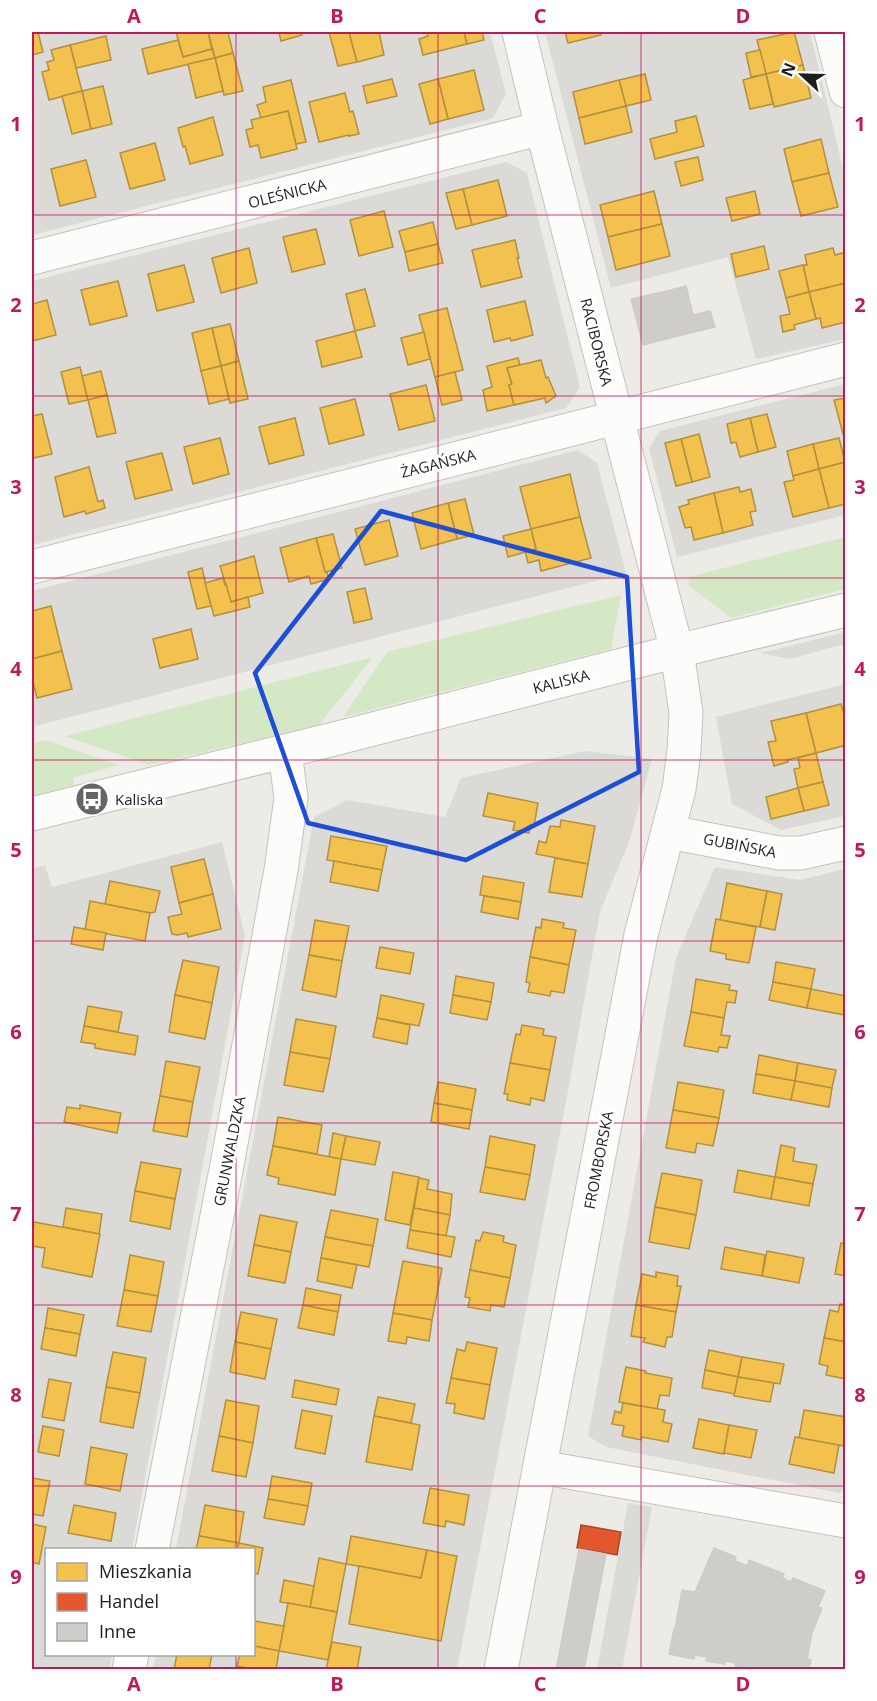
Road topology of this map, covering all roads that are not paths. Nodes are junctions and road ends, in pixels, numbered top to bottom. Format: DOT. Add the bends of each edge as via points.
graph roads {
  1 [pos="519,32"];
  2 [pos="831,32"];
  3 [pos="846,91"];
  4 [pos="542,128"];
  5 [pos="32,258"];
  6 [pos="846,359"];
  7 [pos="616,417"];
  8 [pos="32,567"];
  9 [pos="846,610"];
  10 [pos="677,651"];
  11 [pos="285,752"];
  12 [pos="32,814"];
  13 [pos="669,832"];
  14 [pos="846,843"];
  15 [pos="540,1467"];
  16 [pos="846,1521"];
  17 [pos="152,1548"];
  18 [pos="501,1670"];
  1 -- 4 [label="street, RACIBORSKA"];
  2 -- 3 [label="street"];
  4 -- 5 [label="street, OLEŚNICKA"];
  4 -- 7 [label="street, RACIBORSKA"];
  6 -- 7 [label="street, ŻAGAŃSKA"];
  7 -- 8 [label="street, ŻAGAŃSKA"];
  7 -- 10 [label="street, RACIBORSKA"];
  9 -- 10 [label="street, KALISKA"];
  10 -- 11 [label="street, KALISKA"];
  10 -- 13 [label="street, FROMBORSKA" via="686,713 679,789"];
  11 -- 12 [label="street, KALISKA"];
  11 -- 17 [label="street, GRUNWALDZKA" via="291,798 281,870"];
  13 -- 14 [label="street, GUBIŃSKA" via="778,853 801,853"];
  13 -- 15 [label="street, FROMBORSKA" via="641,935"];
  15 -- 16 [label="street"];
  15 -- 18 [label="street, FROMBORSKA"];
}
